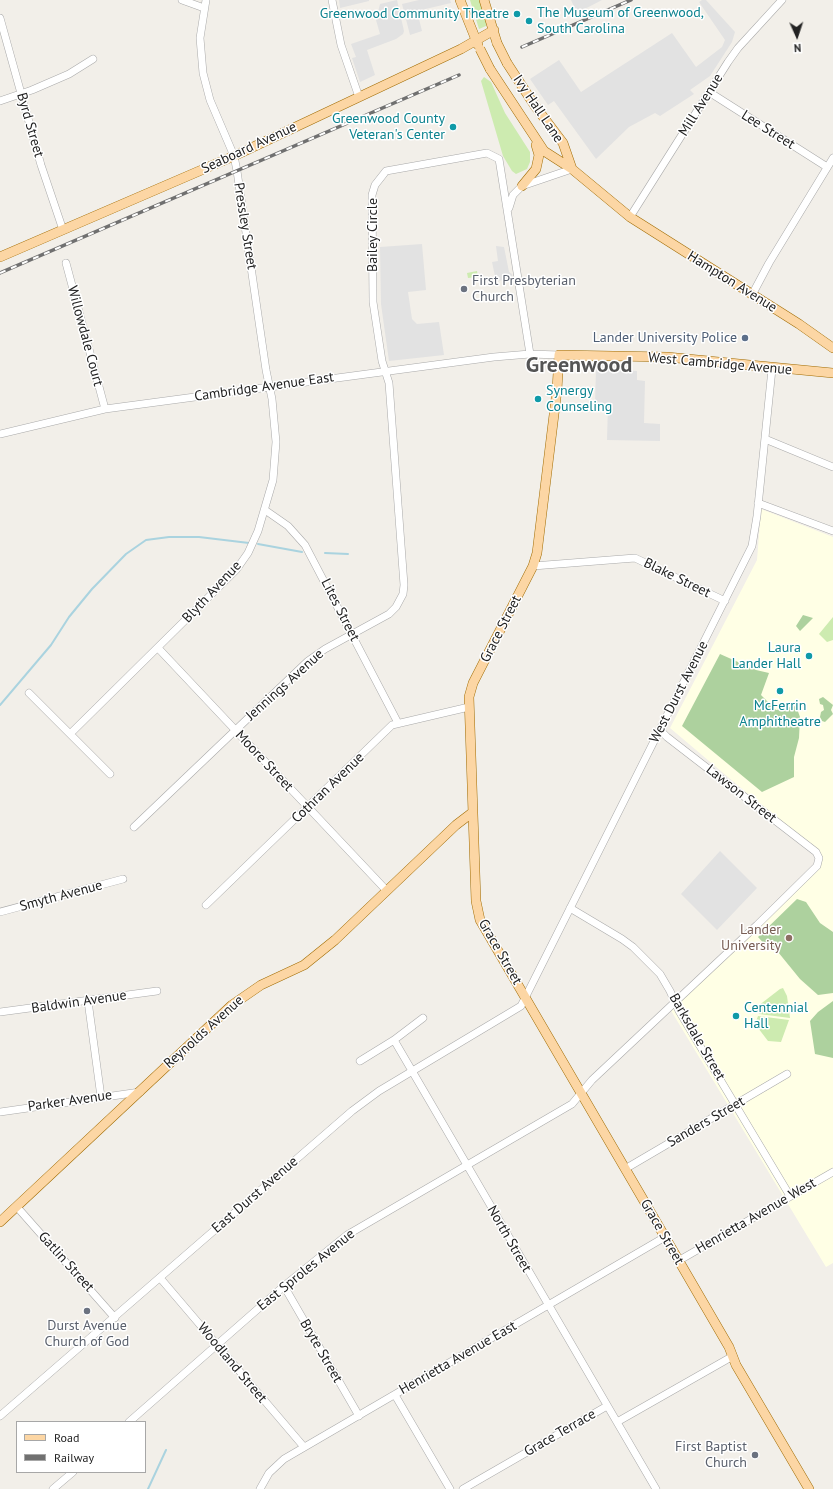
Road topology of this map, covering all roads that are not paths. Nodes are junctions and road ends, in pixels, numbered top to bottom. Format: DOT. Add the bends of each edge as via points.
graph roads {
  1 [pos="182,0"];
  2 [pos="206,0"];
  3 [pos="332,0"];
  4 [pos="460,0"];
  5 [pos="484,0"];
  6 [pos="782,0"];
  7 [pos="204,8"];
  8 [pos="0,18"];
  9 [pos="494,30"];
  10 [pos="476,41"];
  11 [pos="93,59"];
  12 [pos="709,92"];
  13 [pos="21,95"];
  14 [pos="359,97"];
  15 [pos="0,101"];
  16 [pos="531,130"];
  17 [pos="234,156"];
  18 [pos="833,158"];
  19 [pos="828,167"];
  20 [pos="572,169"];
  21 [pos="522,186"];
  22 [pos="508,211"];
  23 [pos="630,217"];
  24 [pos="63,230"];
  25 [pos="0,258"];
  26 [pos="66,263"];
  27 [pos="752,295"];
  28 [pos="833,348"];
  29 [pos="530,354"];
  30 [pos="559,355"];
  31 [pos="772,369"];
  32 [pos="385,371"];
  33 [pos="833,374"];
  34 [pos="269,387"];
  35 [pos="105,409"];
  36 [pos="0,434"];
  37 [pos="765,439"];
  38 [pos="833,468"];
  39 [pos="758,503"];
  40 [pos="265,510"];
  41 [pos="833,531"];
  42 [pos="533,566"];
  43 [pos="725,601"];
  44 [pos="352,634"];
  45 [pos="158,648"];
  46 [pos="29,692"];
  47 [pos="470,707"];
  48 [pos="398,723"];
  49 [pos="235,730"];
  50 [pos="660,730"];
  51 [pos="70,734"];
  52 [pos="110,774"];
  53 [pos="308,807"];
  54 [pos="474,812"];
  55 [pos="134,826"];
  56 [pos="820,860"];
  57 [pos="122,879"];
  58 [pos="387,891"];
  59 [pos="206,906"];
  60 [pos="570,908"];
  61 [pos="0,912"];
  62 [pos="157,991"];
  63 [pos="526,998"];
  64 [pos="88,1001"];
  65 [pos="675,1001"];
  66 [pos="0,1012"];
  67 [pos="423,1018"];
  68 [pos="394,1040"];
  69 [pos="360,1061"];
  70 [pos="413,1071"];
  71 [pos="787,1074"];
  72 [pos="140,1092"];
  73 [pos="581,1092"];
  74 [pos="101,1097"];
  75 [pos="736,1104"];
  76 [pos="0,1112"];
  77 [pos="467,1166"];
  78 [pos="625,1169"];
  79 [pos="833,1172"];
  80 [pos="790,1196"];
  81 [pos="16,1207"];
  82 [pos="0,1222"];
  83 [pos="666,1237"];
  84 [pos="678,1261"];
  85 [pos="161,1279"];
  86 [pos="284,1286"];
  87 [pos="549,1306"];
  88 [pos="115,1318"];
  89 [pos="217,1345"];
  90 [pos="733,1356"];
  91 [pos="395,1395"];
  92 [pos="607,1406"];
  93 [pos="0,1416"];
  94 [pos="359,1416"];
  95 [pos="130,1421"];
  96 [pos="617,1422"];
  97 [pos="304,1447"];
  98 [pos="72,1473"];
  99 [pos="53,1489"];
  100 [pos="260,1489"];
  101 [pos="450,1489"];
  102 [pos="463,1489"];
  103 [pos="656,1489"];
  104 [pos="809,1489"];
  1 -- 7 [label="street"];
  2 -- 7 [label="street, Pressley Street"];
  3 -- 14 [label="street" via="340,45"];
  4 -- 10 [label="main road, Ivy Hall Lane"];
  5 -- 9 [label="main road, Ivy Hall Lane"];
  6 -- 12 [label="street, Mill Avenue" via="738,48"];
  7 -- 17 [label="street, Pressley Street" via="200,38 203,73 210,100"];
  8 -- 13 [label="street, Byrd Street"];
  9 -- 10 [label="main road, Seaboard Avenue"];
  9 -- 20 [label="main road, Ivy Hall Lane, bridge" via="507,63 563,143"];
  10 -- 14 [label="main road, Seaboard Avenue"];
  10 -- 16 [label="main road, Ivy Hall Lane, bridge" via="490,69"];
  11 -- 13 [label="street" via="69,74"];
  12 -- 19 [label="street, Lee Street"];
  12 -- 23 [label="street, Mill Avenue"];
  13 -- 15 [label="street"];
  13 -- 24 [label="street, Byrd Street"];
  14 -- 17 [label="main road, Seaboard Avenue"];
  16 -- 20 [label="main road, Ivy Hall Lane" via="544,151"];
  16 -- 21 [label="main road" via="539,155 536,169"];
  17 -- 24 [label="main road, Seaboard Avenue"];
  17 -- 34 [label="street, Pressley Street"];
  18 -- 19 [label="street"];
  19 -- 27 [label="street"];
  20 -- 21 [label="street"];
  20 -- 23 [label="main road, Hampton Avenue"];
  21 -- 22 [label="street" via="513,195"];
  22 -- 29 [label="street"];
  22 -- 32 [label="street, Bailey Circle" via="499,159 486,153 390,169 383,174 375,185 371,203 373,302"];
  23 -- 27 [label="main road, Hampton Avenue"];
  24 -- 25 [label="main road, Seaboard Avenue"];
  26 -- 35 [label="street, Willowdale Court"];
  27 -- 28 [label="main road, Hampton Avenue"];
  29 -- 30 [label="street, Cambridge Avenue East"];
  29 -- 32 [label="street, Cambridge Avenue East"];
  30 -- 31 [label="main road, West Cambridge Avenue" via="667,357"];
  30 -- 42 [label="main road, Grace Street" via="537,553"];
  31 -- 33 [label="main road, West Cambridge Avenue"];
  31 -- 37 [label="street, West Durst Avenue"];
  32 -- 34 [label="street, Cambridge Avenue East"];
  32 -- 44 [label="street, Jennings Avenue" via="389,383 404,589 400,601 391,612"];
  34 -- 35 [label="street, Cambridge Avenue East"];
  34 -- 40 [label="street, Blyth Avenue" via="276,458"];
  35 -- 36 [label="street, Cambridge Avenue East"];
  37 -- 38 [label="street"];
  37 -- 39 [label="street, West Durst Avenue"];
  39 -- 41 [label="street"];
  39 -- 43 [label="street, West Durst Avenue" via="752,546"];
  40 -- 44 [label="street, Lites Street" via="288,526 305,545"];
  40 -- 45 [label="street, Blyth Avenue" via="254,541 236,570"];
  42 -- 43 [label="street, Blake Street" via="635,558"];
  42 -- 47 [label="main road, Grace Street" via="473,683 469,697"];
  43 -- 50 [label="street, West Durst Avenue"];
  44 -- 48 [label="street, Lites Street"];
  44 -- 49 [label="street, Jennings Avenue" via="308,661"];
  45 -- 49 [label="street, Moore Street"];
  45 -- 51 [label="street, Blyth Avenue"];
  46 -- 51 [label="street"];
  47 -- 48 [label="street, Cothran Avenue"];
  47 -- 54 [label="main road, Grace Street"];
  48 -- 53 [label="street, Cothran Avenue"];
  49 -- 53 [label="street, Moore Street"];
  49 -- 55 [label="street, Jennings Avenue"];
  50 -- 56 [label="street, Lawson Street" via="816,852"];
  50 -- 60 [label="street, West Durst Avenue"];
  51 -- 52 [label="street"];
  53 -- 58 [label="street, Moore Street"];
  53 -- 59 [label="street, Cothran Avenue"];
  54 -- 58 [label="main road, Reynolds Avenue" via="456,825"];
  54 -- 63 [label="main road, Grace Street" via="478,913 483,926"];
  56 -- 65 [label="street, East Sproles Avenue" via="817,866 757,925"];
  57 -- 61 [label="street, Smyth Avenue"];
  58 -- 72 [label="main road, Reynolds Avenue" via="304,965 261,985 239,999"];
  60 -- 63 [label="street, West Durst Avenue"];
  60 -- 65 [label="street, Barksdale Street" via="633,947 660,974"];
  62 -- 64 [label="street, Baldwin Avenue"];
  63 -- 70 [label="street, East Durst Avenue" via="514,1011"];
  63 -- 73 [label="main road, Grace Street"];
  64 -- 66 [label="street, Baldwin Avenue"];
  64 -- 74 [label="street"];
  65 -- 73 [label="street, East Sproles Avenue"];
  65 -- 75 [label="street, Barksdale Street"];
  67 -- 68 [label="street"];
  68 -- 69 [label="street"];
  68 -- 70 [label="street, North Street"];
  70 -- 77 [label="street, North Street"];
  70 -- 85 [label="street, East Durst Avenue" via="380,1091 338,1122"];
  71 -- 75 [label="street, Sanders Street"];
  72 -- 74 [label="street, Parker Avenue"];
  72 -- 81 [label="main road, Reynolds Avenue"];
  73 -- 77 [label="street, East Sproles Avenue" via="578,1100 572,1104"];
  73 -- 78 [label="main road, Grace Street"];
  74 -- 76 [label="street, Parker Avenue"];
  75 -- 78 [label="street, Sanders Street"];
  75 -- 80 [label="street, Barksdale Street"];
  77 -- 86 [label="street, East Sproles Avenue" via="358,1228"];
  77 -- 87 [label="street, North Street"];
  78 -- 83 [label="main road, Grace Street"];
  79 -- 80 [label="street, Henrietta Avenue West"];
  80 -- 84 [label="street, Henrietta Avenue West"];
  81 -- 82 [label="main road, Reynolds Avenue"];
  81 -- 88 [label="street, Gatlin Street"];
  83 -- 84 [label="main road, Grace Street"];
  83 -- 87 [label="street, Henrietta Avenue East"];
  84 -- 90 [label="main road, Grace Street"];
  85 -- 88 [label="street, East Durst Avenue"];
  85 -- 89 [label="street, Woodland Street"];
  86 -- 89 [label="street, East Sproles Avenue"];
  86 -- 94 [label="street, Bryte Street"];
  87 -- 91 [label="street, Henrietta Avenue East"];
  87 -- 92 [label="street, North Street"];
  88 -- 93 [label="street, East Durst Avenue"];
  89 -- 95 [label="street, East Sproles Avenue"];
  89 -- 97 [label="street, Woodland Street"];
  90 -- 96 [label="street, Grace Terrace"];
  90 -- 104 [label="main road, Grace Street"];
  91 -- 94 [label="street, Henrietta Avenue East"];
  91 -- 101 [label="street"];
  92 -- 96 [label="street, Grace Terrace"];
  92 -- 102 [label="street, Grace Terrace"];
  94 -- 97 [label="street, Henrietta Avenue East"];
  96 -- 103 [label="street"];
  97 -- 100 [label="street, Henrietta Avenue East" via="273,1468"];
  98 -- 99 [label="street"];
}
